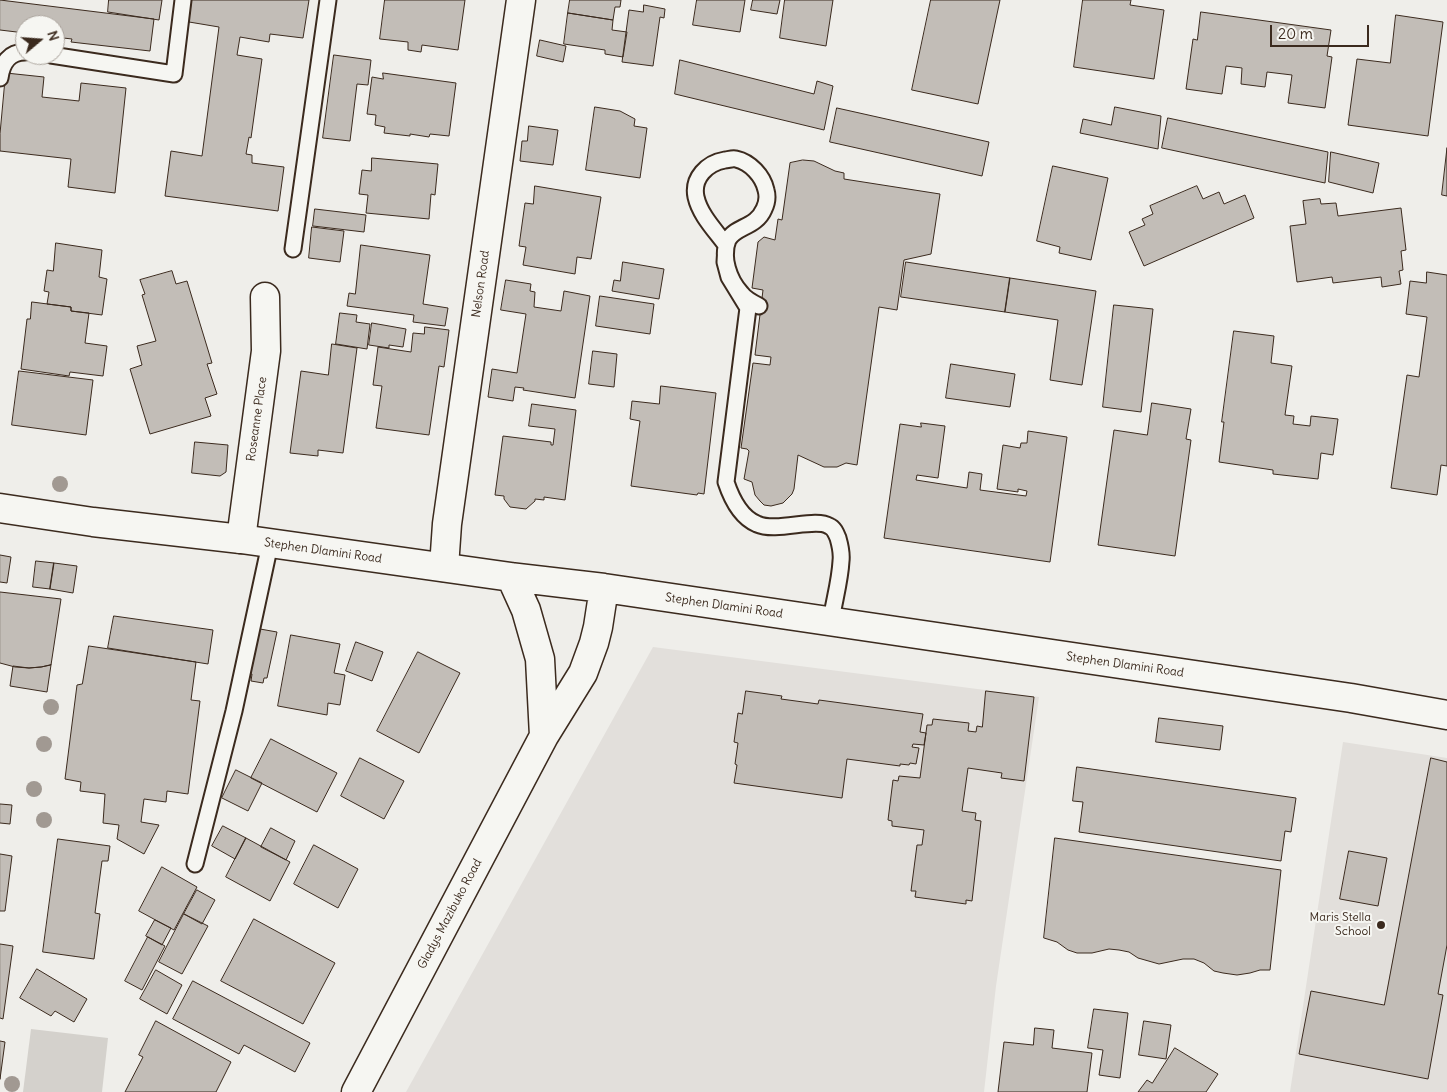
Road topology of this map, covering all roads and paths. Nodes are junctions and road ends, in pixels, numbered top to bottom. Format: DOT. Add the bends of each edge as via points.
graph roads {
  1 [pos="183,0"];
  2 [pos="328,0"];
  3 [pos="521,0"];
  4 [pos="15,54"];
  5 [pos="65,57"];
  6 [pos="0,78"];
  7 [pos="293,249"];
  8 [pos="265,297"];
  9 [pos="759,306"];
  10 [pos="0,508"];
  11 [pos="241,539"];
  12 [pos="270,544"];
  13 [pos="444,567"];
  14 [pos="511,577"];
  15 [pos="604,588"];
  16 [pos="831,622"];
  17 [pos="1447,716"];
  18 [pos="544,736"];
  19 [pos="195,864"];
  20 [pos="356,1092"];
  1 -- 5 [label="lane" via="174,74"];
  2 -- 7 [label="lane"];
  3 -- 13 [label="street, Nelson Road" via="447,524"];
  4 -- 6 [label="lane" via="5,60"];
  8 -- 11 [label="street, Roseanne Place" via="266,351"];
  9 -- 16 [label="lane" via="742,295 730,277 726,250 728,240 735,232 760,217 767,203 766,190 755,170 747,164 735,159 718,161 700,174 696,195 700,210 726,245 725,262 729,277 748,308 726,482 743,514 756,524 783,527 818,523 828,525 835,532 841,559"];
  10 -- 11 [label="street, Stephen Dlamini Road"];
  11 -- 12 [label="street, Stephen Dlamini Road"];
  12 -- 13 [label="street, Stephen Dlamini Road"];
  12 -- 19 [label="lane" via="234,711"];
  13 -- 14 [label="street, Stephen Dlamini Road"];
  14 -- 15 [label="street, Stephen Dlamini Road"];
  14 -- 18 [label="street" via="526,610 540,659"];
  15 -- 16 [label="street, Stephen Dlamini Road"];
  15 -- 18 [label="street, Gladys Mazibuko Road" via="596,635 583,673"];
  16 -- 17 [label="street, Stephen Dlamini Road" via="1351,698"];
  18 -- 20 [label="street, Gladys Mazibuko Road"];
}
